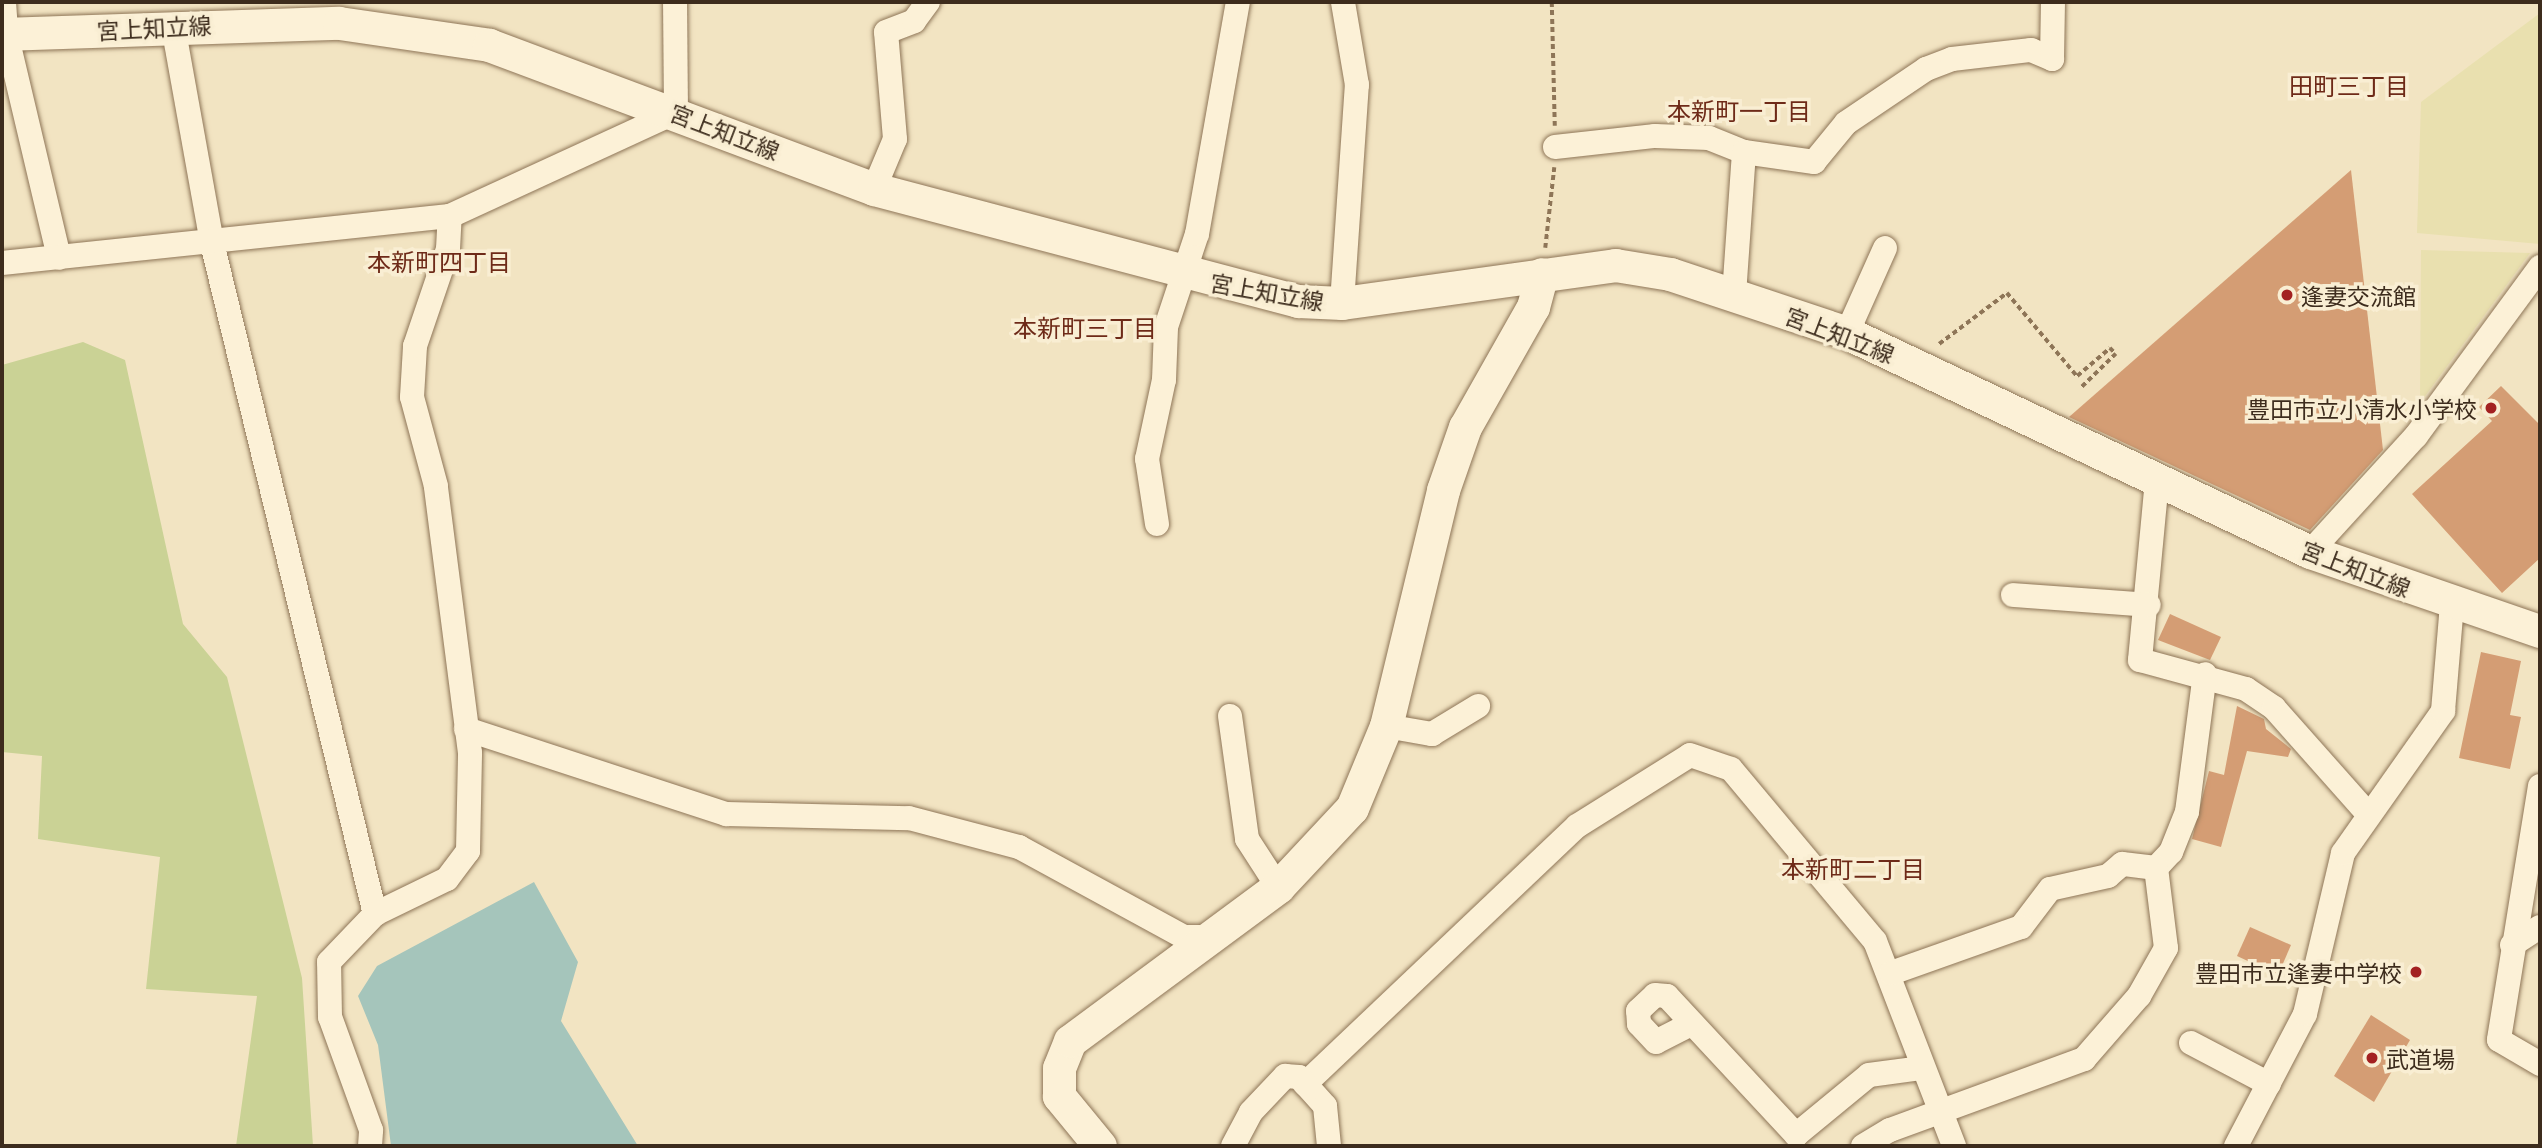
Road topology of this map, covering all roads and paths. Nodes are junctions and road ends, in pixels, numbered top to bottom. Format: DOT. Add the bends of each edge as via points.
graph roads {
  1 [pos="675,2"];
  2 [pos="928,2"];
  3 [pos="1238,2"];
  4 [pos="1343,2"];
  5 [pos="2053,2"];
  6 [pos="4,23"];
  7 [pos="173,26"];
  8 [pos="676,112"];
  9 [pos="1555,147"];
  10 [pos="1744,152"];
  11 [pos="874,189"];
  12 [pos="450,216"];
  13 [pos="212,243"];
  14 [pos="1885,248"];
  15 [pos="59,258"];
  16 [pos="2,263"];
  17 [pos="2540,267"];
  18 [pos="1185,274"];
  19 [pos="1542,274"];
  20 [pos="1734,295"];
  21 [pos="1342,303"];
  22 [pos="1847,333"];
  23 [pos="1939,344"];
  24 [pos="2081,388"];
  25 [pos="2157,480"];
  26 [pos="1157,524"];
  27 [pos="2310,552"];
  28 [pos="2013,594"];
  29 [pos="2452,603"];
  30 [pos="2149,605"];
  31 [pos="2540,631"];
  32 [pos="2205,674"];
  33 [pos="1478,706"];
  34 [pos="1230,716"];
  35 [pos="1386,726"];
  36 [pos="466,729"];
  37 [pos="2540,786"];
  38 [pos="2368,814"];
  39 [pos="2157,868"];
  40 [pos="1278,887"];
  41 [pos="375,914"];
  42 [pos="2540,926"];
  43 [pos="1209,937"];
  44 [pos="2512,945"];
  45 [pos="1891,974"];
  46 [pos="1691,1024"];
  47 [pos="2191,1043"];
  48 [pos="2540,1064"];
  49 [pos="1921,1069"];
  50 [pos="1305,1084"];
  51 [pos="2269,1084"];
  52 [pos="1941,1113"];
  53 [pos="370,1146"];
  54 [pos="1100,1146"];
  55 [pos="1233,1146"];
  56 [pos="1329,1146"];
  57 [pos="1863,1146"];
  58 [pos="1954,1146"];
  59 [pos="2235,1146"];
  1 -- 8 [label="street"];
  2 -- 11 [label="street" via="914,21 886,32 895,139"];
  3 -- 18 [label="street"];
  4 -- 21 [label="street" via="1357,85"];
  5 -- 10 [label="street" via="2052,59 2031,50 1952,59 1926,69 1846,123 1814,162"];
  6 -- 7 [label="main road, 宮上知立線"];
  6 -- 15 [label="street"];
  7 -- 8 [label="main road, 宮上知立線" via="267,22 409,29 489,45"];
  7 -- 13 [label="street"];
  8 -- 11 [label="main road, 宮上知立線"];
  8 -- 12 [label="street"];
  9 -- 10 [label="street" via="1656,136 1709,138"];
  10 -- 20 [label="street"];
  11 -- 18 [label="main road, 宮上知立線"];
  12 -- 13 [label="street"];
  12 -- 36 [label="street" via="448,249 415,346 412,397 436,486"];
  13 -- 15 [label="street"];
  13 -- 41 [label="street"];
  14 -- 22 [label="street"];
  15 -- 16 [label="street"];
  17 -- 27 [label="street" via="2417,436"];
  18 -- 21 [label="main road, 宮上知立線" via="1298,300"];
  18 -- 26 [label="street" via="1166,327 1164,380 1147,460"];
  19 -- 20 [label="main road, 宮上知立線" via="1627,267"];
  19 -- 21 [label="main road, 宮上知立線"];
  19 -- 35 [label="main road" via="1532,307 1465,428 1443,490"];
  20 -- 22 [label="main road, 宮上知立線"];
  22 -- 25 [label="main road, 宮上知立線"];
  23 -- 24 [label="path" via="2007,293 2077,376 2110,348 2116,354"];
  25 -- 27 [label="main road, 宮上知立線"];
  25 -- 30 [label="street"];
  27 -- 29 [label="main road, 宮上知立線"];
  28 -- 30 [label="street"];
  29 -- 31 [label="main road, 宮上知立線"];
  29 -- 38 [label="street" via="2443,711"];
  30 -- 32 [label="street" via="2137,648 2140,660"];
  32 -- 38 [label="street" via="2246,689 2274,708"];
  32 -- 39 [label="street" via="2187,812 2171,852"];
  33 -- 35 [label="street" via="1432,734"];
  34 -- 40 [label="street" via="1247,839"];
  35 -- 40 [label="main road" via="1352,808"];
  36 -- 41 [label="street" via="468,851 447,879"];
  36 -- 43 [label="street" via="726,814 909,818 1019,847 1184,937"];
  37 -- 44 [label="street"];
  38 -- 51 [label="street" via="2343,853 2305,1014"];
  39 -- 45 [label="street" via="2122,864 2108,876 2050,890 2021,927"];
  39 -- 52 [label="street" via="2166,948 2138,996 2084,1059"];
  40 -- 43 [label="main road"];
  41 -- 53 [label="street" via="329,962 330,1017 371,1130"];
  42 -- 44 [label="street"];
  43 -- 54 [label="main road" via="1070,1041 1059,1068 1059,1096"];
  44 -- 48 [label="street" via="2499,1040"];
  45 -- 49 [label="street"];
  45 -- 50 [label="street" via="1875,941 1816,865 1731,769 1690,755 1577,827"];
  46 -- 49 [label="street" via="1789,1133 1802,1132 1869,1075"];
  47 -- 51 [label="street"];
  49 -- 52 [label="street"];
  50 -- 55 [label="street" via="1285,1076 1251,1112"];
  50 -- 56 [label="street" via="1325,1107"];
  51 -- 59 [label="street"];
  52 -- 57 [label="street"];
  52 -- 58 [label="street"];
}
